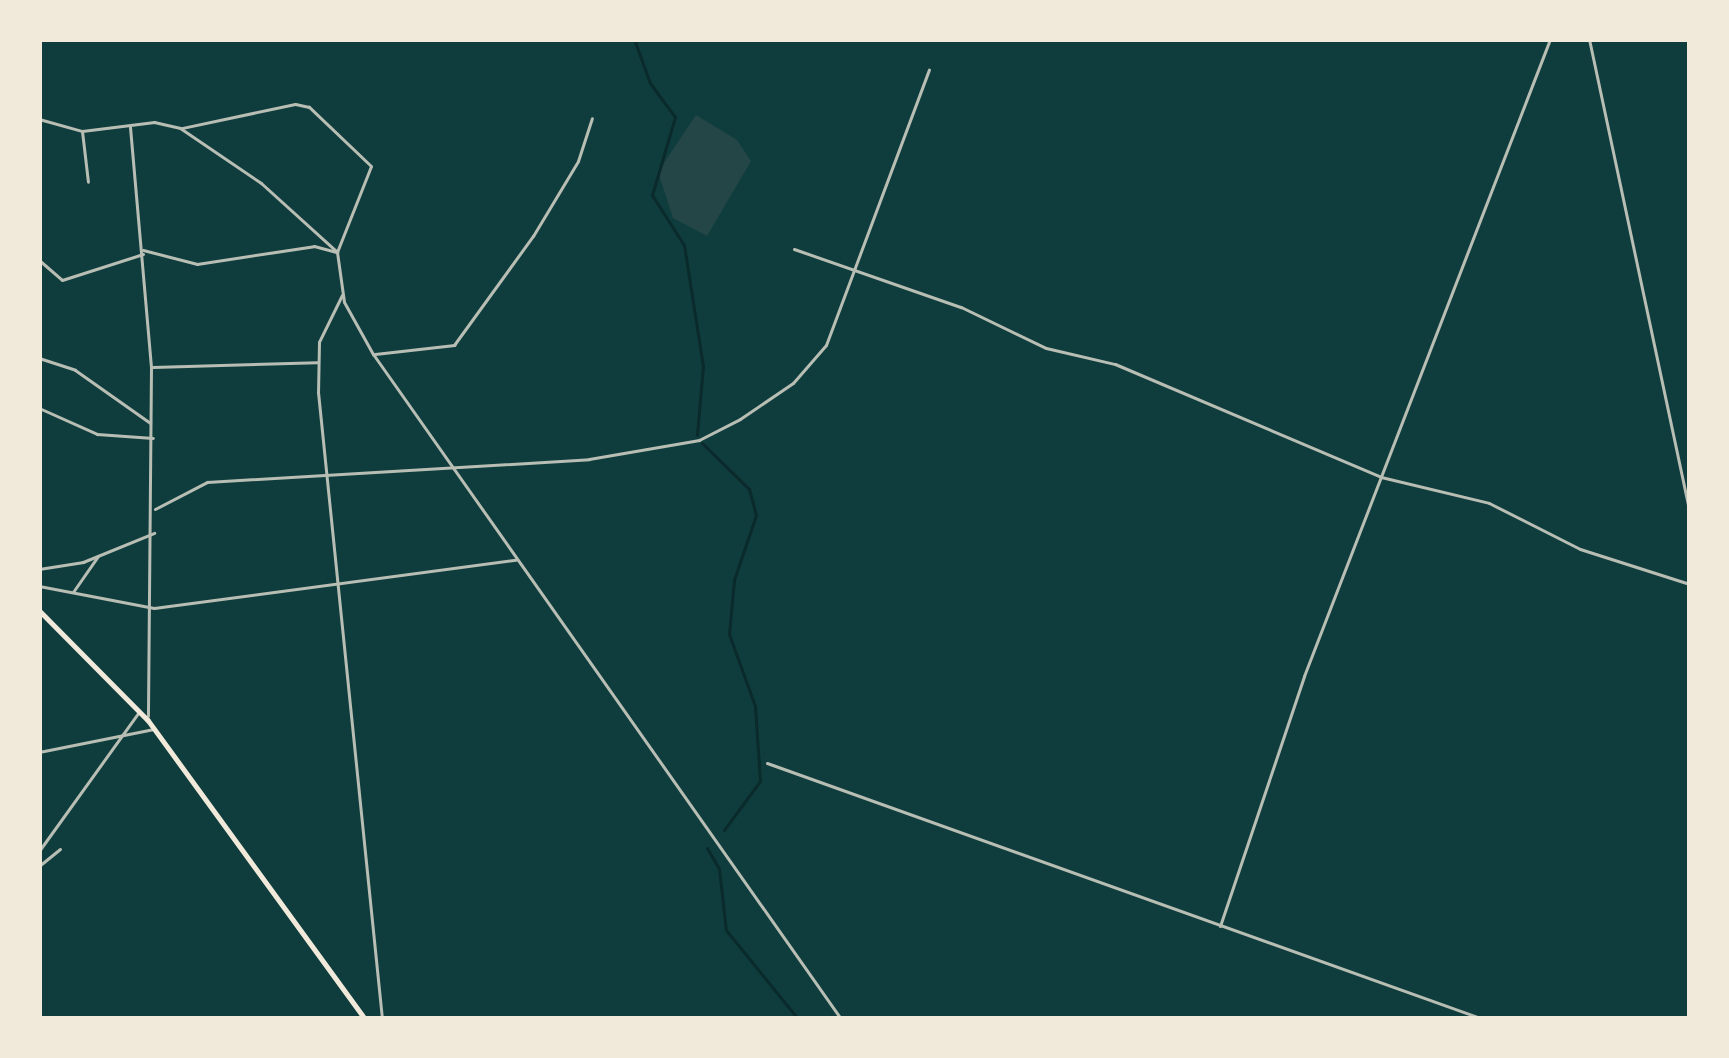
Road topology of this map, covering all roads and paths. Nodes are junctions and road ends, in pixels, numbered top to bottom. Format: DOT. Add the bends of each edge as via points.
graph roads {
  1 [pos="1550,39"];
  2 [pos="1589,39"];
  3 [pos="929,70"];
  4 [pos="592,118"];
  5 [pos="39,119"];
  6 [pos="130,125"];
  7 [pos="180,128"];
  8 [pos="82,131"];
  9 [pos="88,182"];
  10 [pos="794,249"];
  11 [pos="143,252"];
  12 [pos="337,252"];
  13 [pos="39,260"];
  14 [pos="854,267"];
  15 [pos="342,295"];
  16 [pos="373,354"];
  17 [pos="39,358"];
  18 [pos="318,362"];
  19 [pos="151,367"];
  20 [pos="39,408"];
  21 [pos="152,423"];
  22 [pos="153,438"];
  23 [pos="449,465"];
  24 [pos="323,474"];
  25 [pos="1381,477"];
  26 [pos="155,509"];
  27 [pos="1690,516"];
  28 [pos="154,533"];
  29 [pos="100,554"];
  30 [pos="519,560"];
  31 [pos="39,569"];
  32 [pos="1690,584"];
  33 [pos="39,586"];
  34 [pos="332,586"];
  35 [pos="73,593"];
  36 [pos="154,608"];
  37 [pos="39,610"];
  38 [pos="51,622"];
  39 [pos="39,628"];
  40 [pos="140,711"];
  41 [pos="148,720"];
  42 [pos="154,729"];
  43 [pos="115,738"];
  44 [pos="39,752"];
  45 [pos="767,763"];
  46 [pos="40,850"];
  47 [pos="39,866"];
  48 [pos="1220,926"];
  49 [pos="365,1019"];
  50 [pos="382,1019"];
  51 [pos="841,1019"];
  52 [pos="1483,1019"];
  1 -- 25 [label="street"];
  2 -- 27 [label="street"];
  3 -- 14 [label="street"];
  4 -- 16 [label="street" via="578,161 533,236 454,345"];
  5 -- 8 [label="street"];
  6 -- 7 [label="street"];
  6 -- 8 [label="street"];
  6 -- 11 [label="street"];
  7 -- 12 [label="street" via="261,183"];
  7 -- 12 [label="street" via="309,107 371,166"];
  8 -- 9 [label="street"];
  10 -- 14 [label="street"];
  11 -- 12 [label="street" via="197,264 314,246"];
  11 -- 13 [label="street" via="62,280"];
  11 -- 19 [label="street"];
  12 -- 15 [label="street"];
  14 -- 23 [label="street" via="816,361 716,432 589,459"];
  14 -- 25 [label="street" via="1046,348 1115,364"];
  15 -- 16 [label="street"];
  15 -- 18 [label="street"];
  16 -- 23 [label="street"];
  17 -- 21 [label="street" via="75,370"];
  18 -- 19 [label="street"];
  18 -- 24 [label="street"];
  19 -- 21 [label="street"];
  20 -- 22 [label="street" via="97,434"];
  21 -- 22 [label="street"];
  22 -- 26 [label="street"];
  23 -- 24 [label="street"];
  23 -- 30 [label="street"];
  24 -- 26 [label="street" via="207,482"];
  24 -- 34 [label="street"];
  25 -- 32 [label="street" via="1490,503 1580,549"];
  25 -- 48 [label="street"];
  26 -- 28 [label="street"];
  28 -- 29 [label="street"];
  28 -- 36 [label="street"];
  29 -- 31 [label="street"];
  29 -- 35 [label="street"];
  30 -- 34 [label="street"];
  30 -- 51 [label="street"];
  33 -- 35 [label="street"];
  34 -- 36 [label="street"];
  34 -- 50 [label="street"];
  35 -- 36 [label="street"];
  36 -- 41 [label="street"];
  37 -- 38 [label="main road"];
  38 -- 39 [label="street"];
  38 -- 40 [label="main road"];
  40 -- 41 [label="main road"];
  40 -- 43 [label="street"];
  41 -- 42 [label="main road"];
  42 -- 43 [label="street"];
  42 -- 49 [label="main road"];
  43 -- 44 [label="street"];
  43 -- 46 [label="street"];
  45 -- 48 [label="street"];
  46 -- 47 [label="street" via="60,849"];
  48 -- 52 [label="street"];
}
